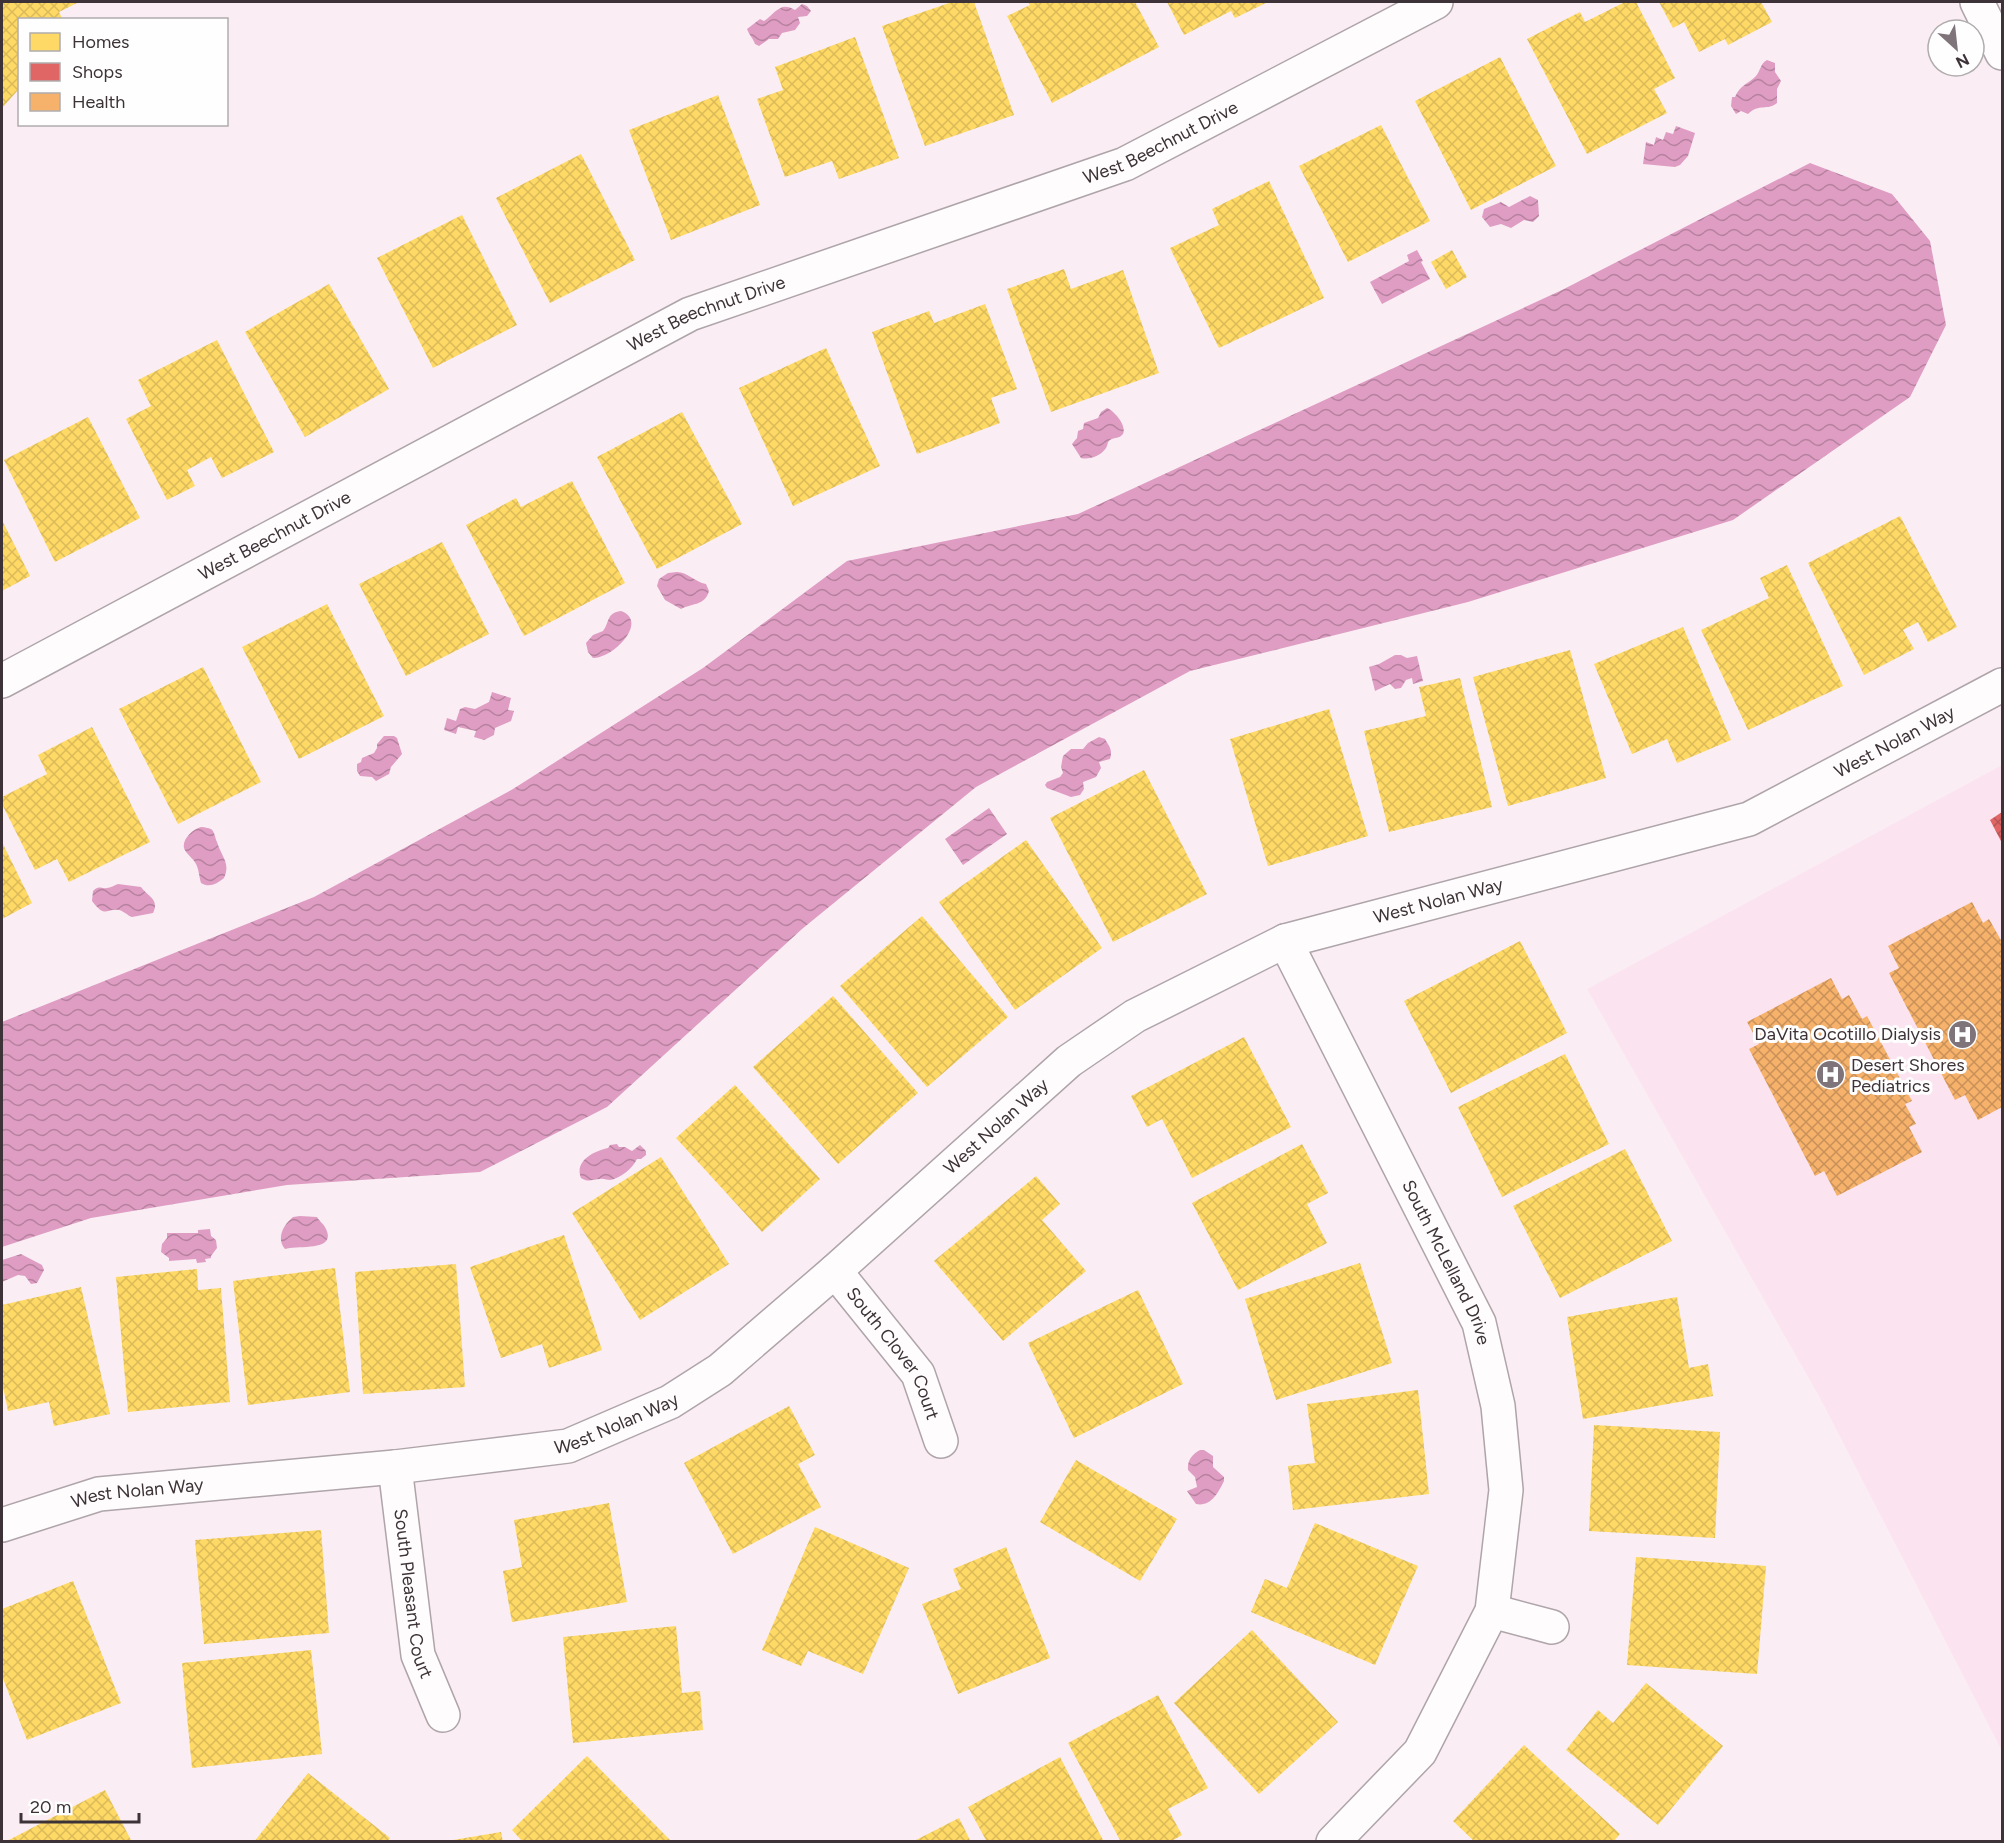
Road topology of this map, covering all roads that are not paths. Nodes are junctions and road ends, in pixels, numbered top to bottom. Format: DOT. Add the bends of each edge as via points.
graph roads {
  1 [pos="1436,2"];
  2 [pos="1977,2"];
  3 [pos="2002,53"];
  4 [pos="2,681"];
  5 [pos="2002,685"];
  6 [pos="1285,941"];
  7 [pos="835,1271"];
  8 [pos="941,1441"];
  9 [pos="395,1467"];
  10 [pos="2,1525"];
  11 [pos="1492,1611"];
  12 [pos="1551,1627"];
  13 [pos="443,1715"];
  14 [pos="1334,1842"];
  1 -- 4 [label="street, West Beechnut Drive" via="1125,164 690,314"];
  2 -- 3 [label="street"];
  5 -- 6 [label="street, West Nolan Way" via="1749,819"];
  6 -- 7 [label="street, West Nolan Way" via="1135,1016 1069,1061"];
  6 -- 11 [label="street, South McLelland Drive" via="1479,1323 1498,1406 1506,1490"];
  7 -- 8 [label="street, South Clover Court" via="918,1374"];
  7 -- 9 [label="street, West Nolan Way" via="720,1370 670,1402 568,1446"];
  9 -- 10 [label="street, West Nolan Way" via="99,1494"];
  9 -- 13 [label="street, South Pleasant Court" via="418,1655"];
  11 -- 12 [label="street"];
  11 -- 14 [label="street" via="1420,1752"];
}
